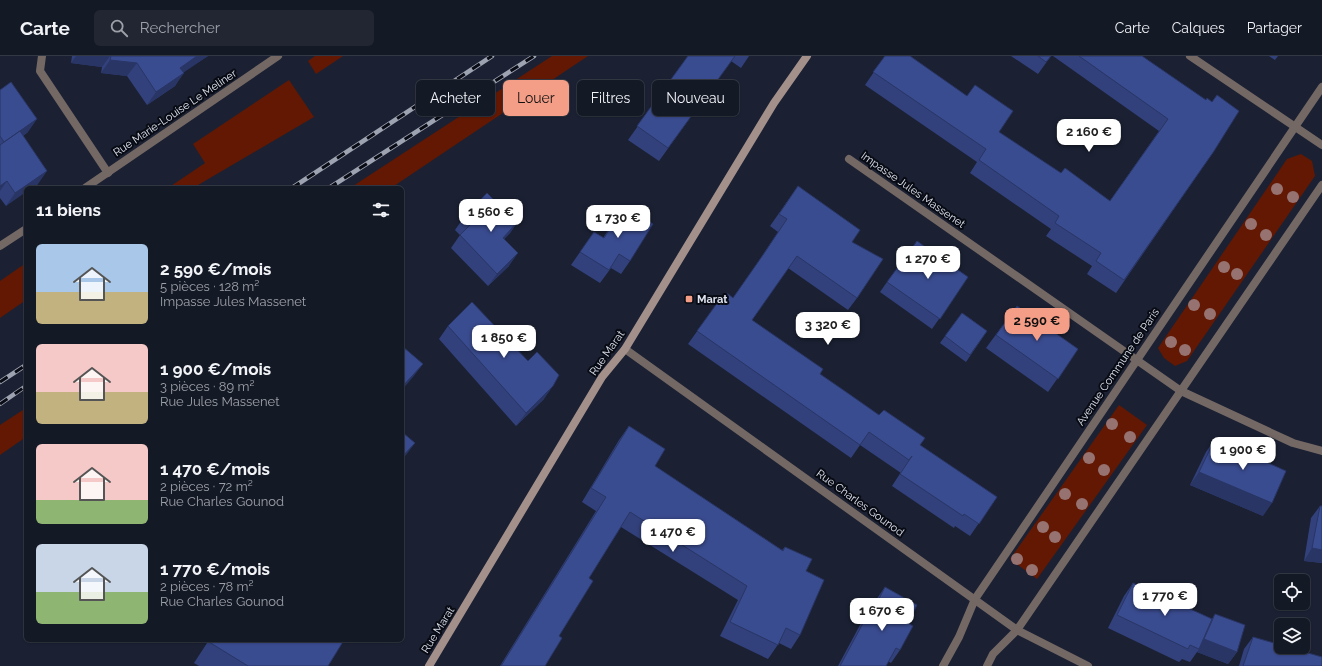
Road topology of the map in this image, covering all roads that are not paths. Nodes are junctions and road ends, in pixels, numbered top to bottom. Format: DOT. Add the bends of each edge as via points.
graph roads {
  1 [pos="42,56"];
  2 [pos="278,56"];
  3 [pos="807,56"];
  4 [pos="1190,56"];
  5 [pos="1322,87"];
  6 [pos="1295,127"];
  7 [pos="1322,145"];
  8 [pos="849,159"];
  9 [pos="108,173"];
  10 [pos="1322,185"];
  11 [pos="88,186"];
  12 [pos="24,230"];
  13 [pos="0,246"];
  14 [pos="625,349"];
  15 [pos="1137,360"];
  16 [pos="1181,391"];
  17 [pos="1322,451"];
  18 [pos="975,599"];
  19 [pos="1017,630"];
  20 [pos="429,666"];
  21 [pos="943,666"];
  22 [pos="987,666"];
  23 [pos="1088,666"];
  1 -- 9 [label="street" via="40,71"];
  2 -- 9 [label="street, Rue Marie-Louise Le Meliner"];
  3 -- 14 [label="main road, Rue Marat" via="774,103"];
  4 -- 6 [label="street"];
  5 -- 6 [label="street, Avenue Commune de Paris"];
  6 -- 7 [label="street"];
  6 -- 15 [label="street, Avenue Commune de Paris"];
  8 -- 15 [label="street, Impasse Jules Massenet"];
  9 -- 11 [label="street, Rue Marie-Louise Le Meliner"];
  10 -- 16 [label="street"];
  12 -- 13 [label="street"];
  14 -- 18 [label="street, Rue Charles Gounod"];
  14 -- 20 [label="main road, Rue Marat" via="602,377"];
  15 -- 16 [label="street, Impasse Jules Massenet"];
  15 -- 18 [label="street, Avenue Commune de Paris"];
  16 -- 17 [label="street, Impasse Jules Massenet" via="1293,443"];
  16 -- 19 [label="street"];
  18 -- 19 [label="street, Rue Charles Gounod"];
  18 -- 21 [label="street, Avenue Commune de Paris" via="959,638"];
  19 -- 22 [label="street" via="993,654"];
  19 -- 23 [label="street, Rue Charles Gounod"];
}
